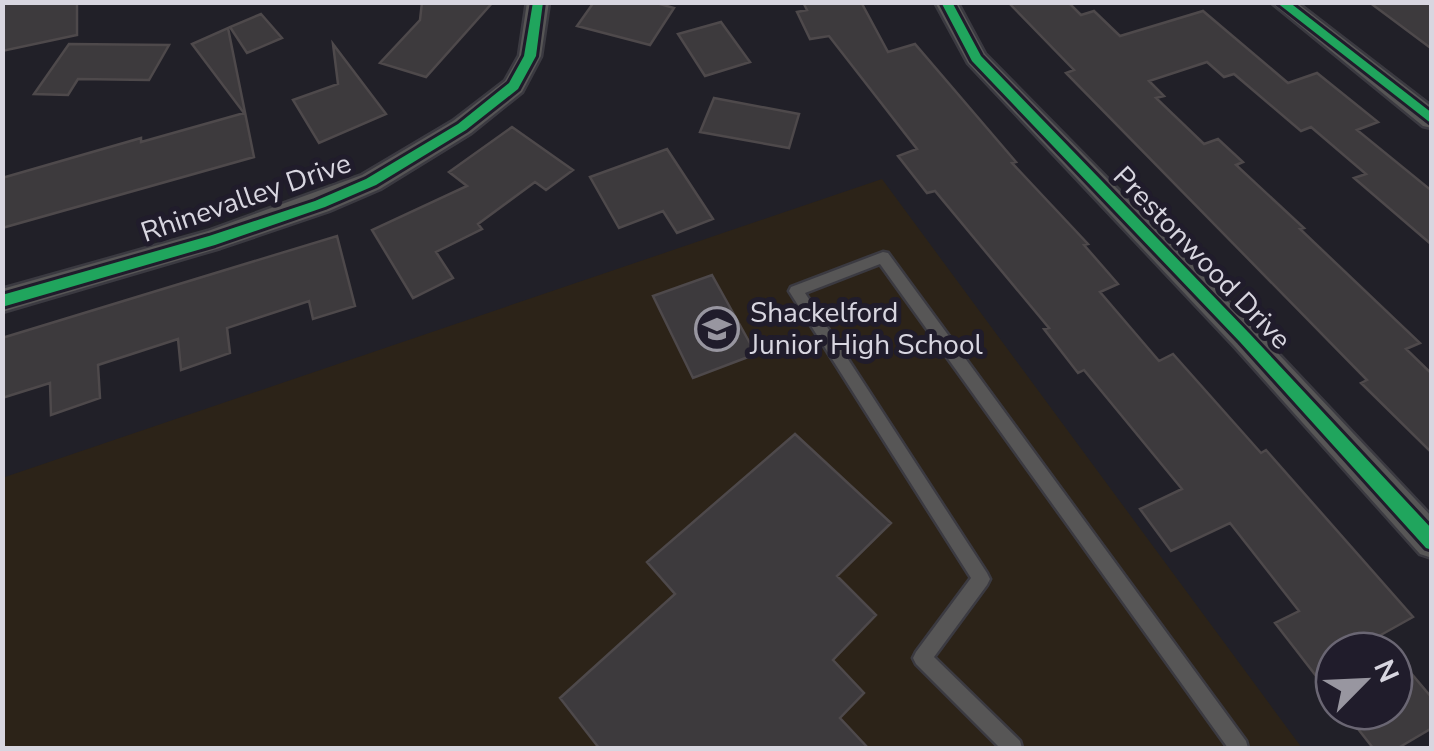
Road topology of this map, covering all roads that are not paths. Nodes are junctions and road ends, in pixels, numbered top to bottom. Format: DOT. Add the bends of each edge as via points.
graph roads {
  1 [pos="538,2"];
  2 [pos="946,2"];
  3 [pos="1281,2"];
  4 [pos="1432,120"];
  5 [pos="2,301"];
  6 [pos="1432,542"];
  7 [pos="1013,748"];
  8 [pos="1239,748"];
  1 -- 5 [label="street, Rhinevalley Drive" via="530,56 514,86 462,127 371,182 210,240"];
  2 -- 6 [label="street, Prestonwood Drive" via="976,58"];
  3 -- 4 [label="street"];
  7 -- 8 [label="lane" via="922,658 981,579 796,291 883,257"];
}
